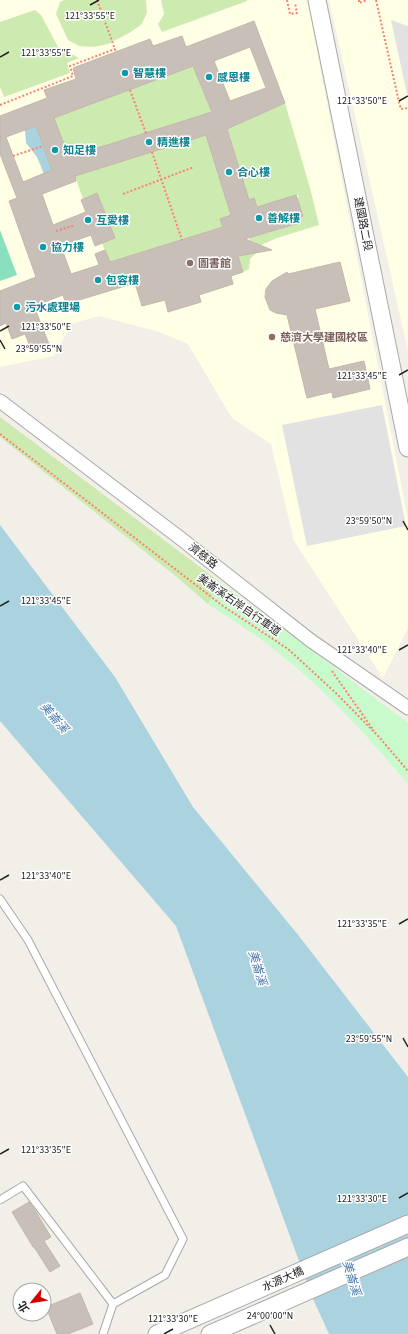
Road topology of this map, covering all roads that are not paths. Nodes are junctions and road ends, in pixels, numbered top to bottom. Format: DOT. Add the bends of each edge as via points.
graph roads {
  1 [pos="317,0"];
  2 [pos="0,401"];
  3 [pos="408,448"];
  4 [pos="408,708"];
  5 [pos="0,899"];
  6 [pos="0,1200"];
  7 [pos="408,1224"];
  8 [pos="408,1247"];
  9 [pos="113,1304"];
  10 [pos="102,1334"];
  11 [pos="157,1334"];
  12 [pos="210,1334"];
  1 -- 3 [label="street, 建國路二段"];
  2 -- 4 [label="street, 濟慈路" via="310,640"];
  5 -- 9 [label="lane" via="28,940 183,1240 165,1275"];
  6 -- 9 [label="lane" via="23,1186"];
  7 -- 11 [label="street, 水源大橋"];
  8 -- 12 [label="street, 水源大橋"];
  9 -- 10 [label="lane"];
}
